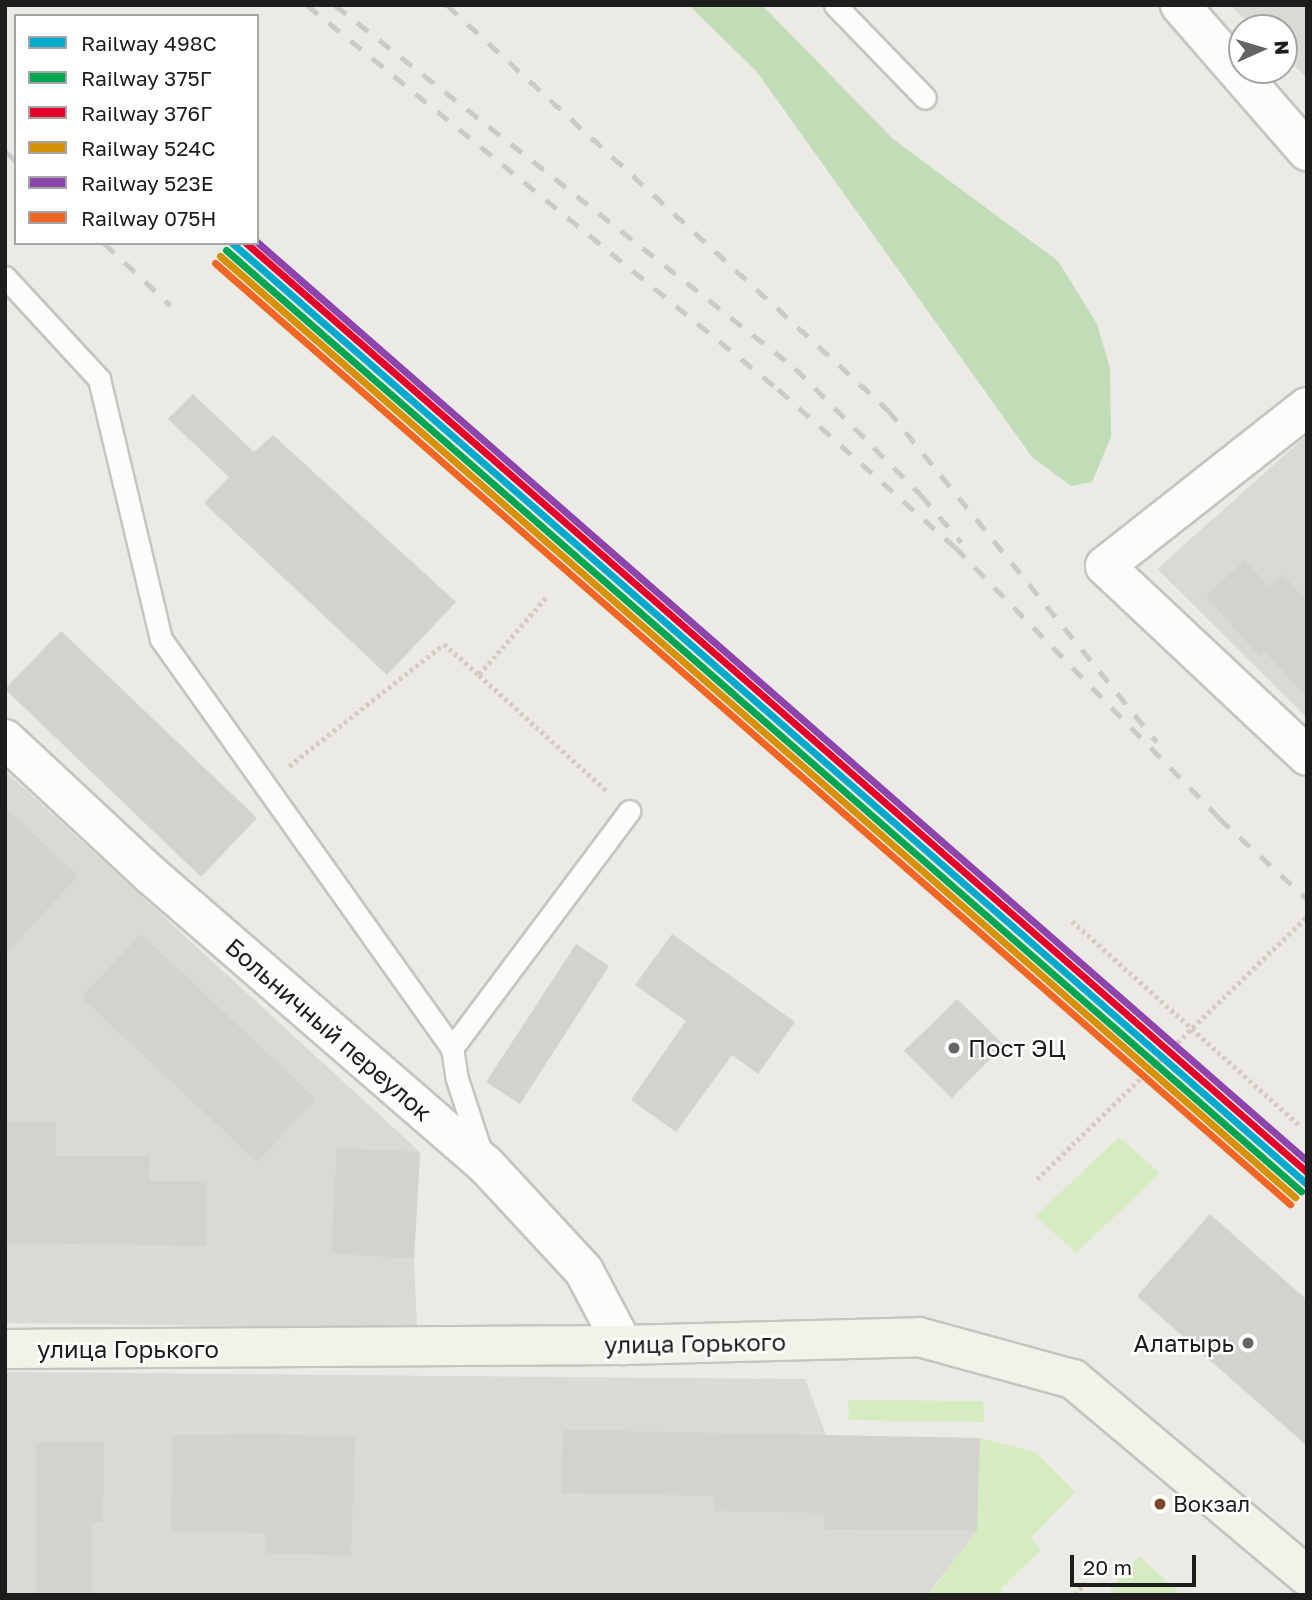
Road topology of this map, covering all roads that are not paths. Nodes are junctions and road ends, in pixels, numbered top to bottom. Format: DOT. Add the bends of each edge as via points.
graph roads {
  1 [pos="835,5"];
  2 [pos="1180,5"];
  3 [pos="925,97"];
  4 [pos="1307,151"];
  5 [pos="5,277"];
  6 [pos="1307,407"];
  7 [pos="5,739"];
  8 [pos="1307,756"];
  9 [pos="629,811"];
  10 [pos="452,1048"];
  11 [pos="485,1164"];
  12 [pos="622,1345"];
  13 [pos="5,1349"];
  14 [pos="1307,1576"];
  1 -- 3 [label="lane"];
  2 -- 4 [label="street"];
  5 -- 10 [label="lane" via="99,379 161,639"];
  6 -- 8 [label="street" via="1105,566"];
  7 -- 11 [label="street, Больничный переулок" via="151,875"];
  9 -- 10 [label="lane"];
  10 -- 11 [label="lane" via="457,1079"];
  11 -- 12 [label="street, Больничный переулок" via="584,1271"];
  12 -- 13 [label="street, улица Горького"];
  12 -- 14 [label="street, улица Горького" via="919,1337 1073,1379"];
}
